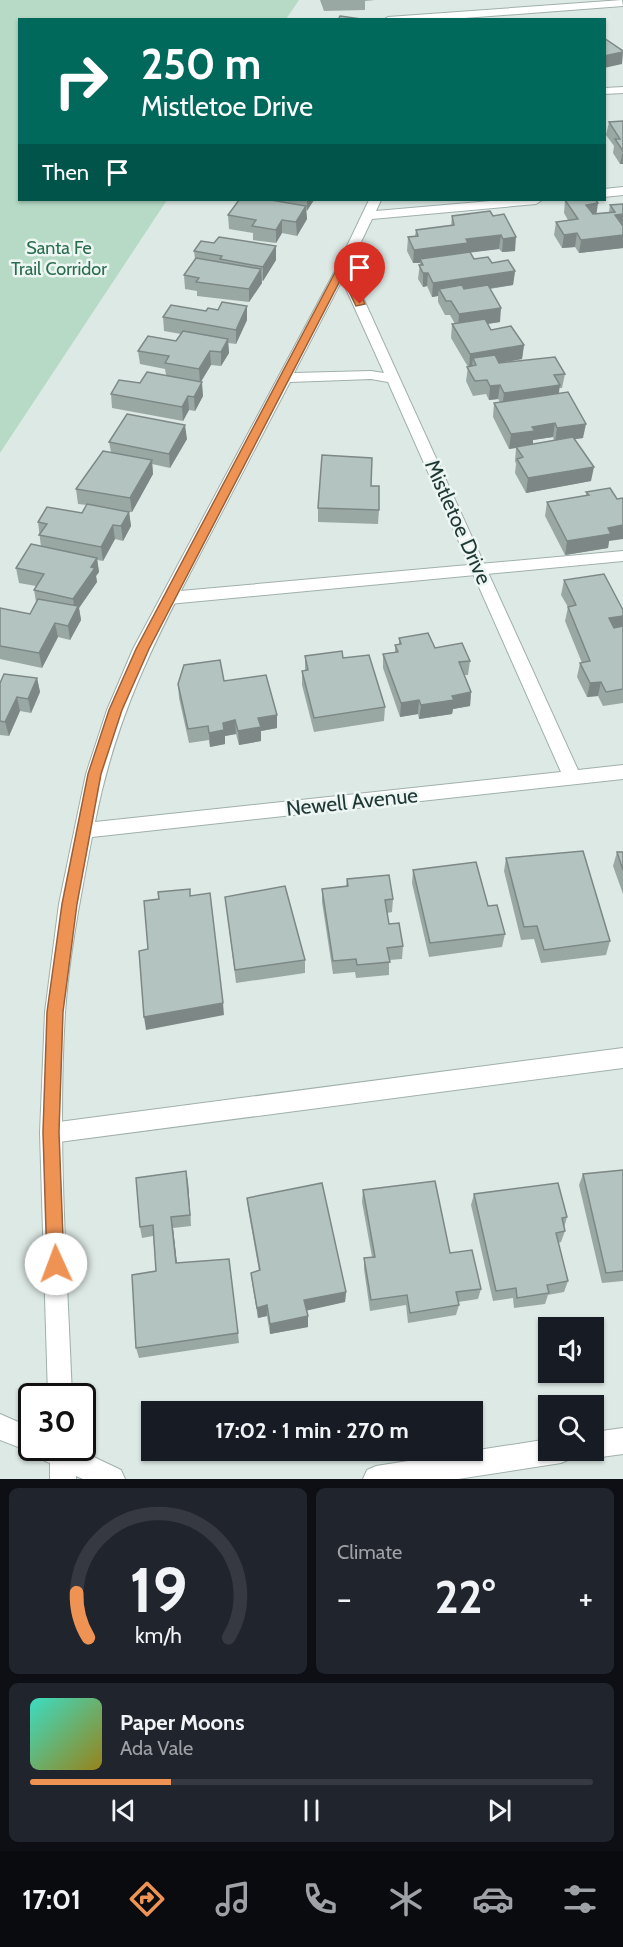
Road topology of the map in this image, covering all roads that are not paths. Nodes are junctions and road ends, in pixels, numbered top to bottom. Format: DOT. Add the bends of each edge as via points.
graph roads {
  1 [pos="470,0"];
  2 [pos="623,3"];
  3 [pos="463,17"];
  4 [pos="438,18"];
  5 [pos="623,90"];
  6 [pos="606,91"];
  7 [pos="623,191"];
  8 [pos="606,193"];
  9 [pos="515,201"];
  10 [pos="371,208"];
  11 [pos="343,267"];
  12 [pos="283,378"];
  13 [pos="394,379"];
  14 [pos="623,556"];
  15 [pos="480,569"];
  16 [pos="169,598"];
  17 [pos="623,772"];
  18 [pos="573,778"];
  19 [pos="82,831"];
  20 [pos="623,1058"];
  21 [pos="51,1132"];
  22 [pos="60,1383"];
  23 [pos="0,1427"];
  24 [pos="18,1435"];
  25 [pos="623,1441"];
  26 [pos="604,1444"];
  27 [pos="538,1454"];
  28 [pos="68,1461"];
  29 [pos="112,1479"];
  30 [pos="375,1479"];
  1 -- 3 [label="street"];
  2 -- 3 [label="street"];
  3 -- 4 [label="street"];
  5 -- 6 [label="street"];
  7 -- 8 [label="street"];
  9 -- 10 [label="street"];
  10 -- 11 [label="street"];
  11 -- 12 [label="street"];
  11 -- 13 [label="street, Mistletoe Drive"];
  12 -- 13 [label="street" via="371,375"];
  12 -- 16 [label="street"];
  13 -- 15 [label="street, Mistletoe Drive"];
  14 -- 15 [label="street"];
  15 -- 16 [label="street"];
  15 -- 18 [label="street, Mistletoe Drive"];
  16 -- 19 [label="street" via="116,710 94,774"];
  17 -- 18 [label="street, Newell Avenue"];
  18 -- 19 [label="street, Newell Avenue"];
  19 -- 21 [label="street" via="55,1012"];
  20 -- 21 [label="street"];
  21 -- 22 [label="street"];
  23 -- 24 [label="street"];
  25 -- 26 [label="street"];
  27 -- 30 [label="street"];
  28 -- 29 [label="street"];
}
